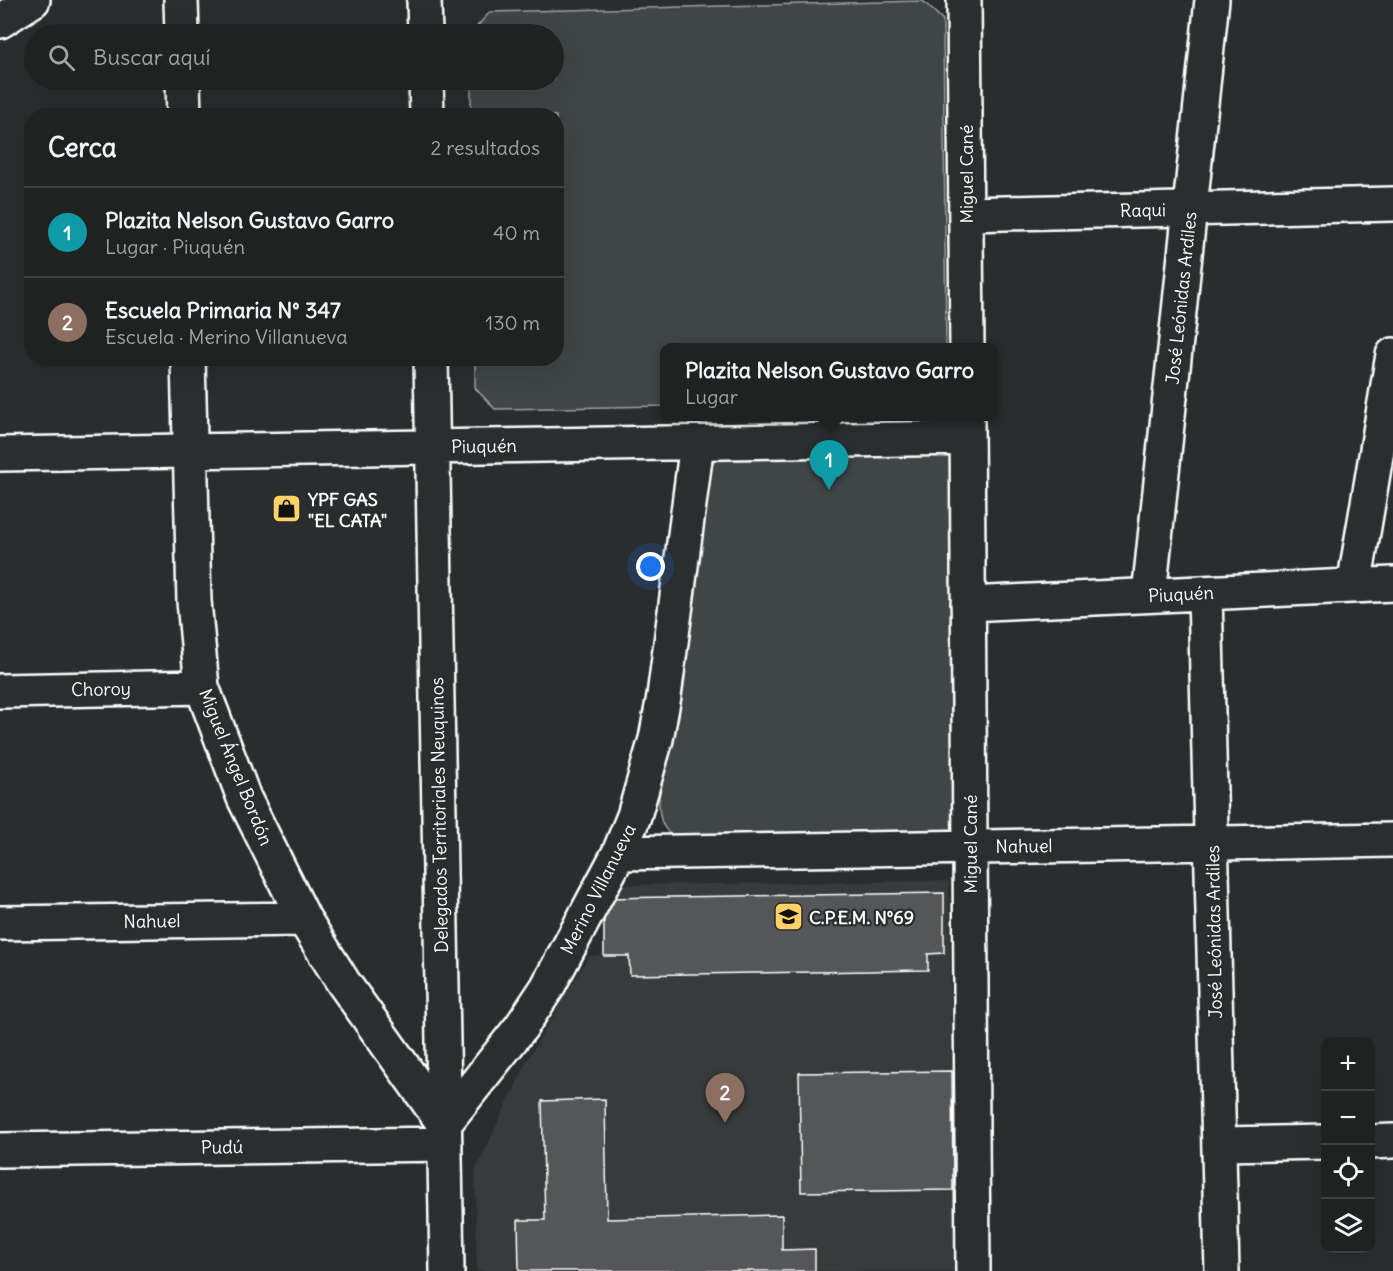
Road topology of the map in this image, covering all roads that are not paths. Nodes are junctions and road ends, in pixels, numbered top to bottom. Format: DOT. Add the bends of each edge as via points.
graph roads {
  1 [pos="33,0"];
  2 [pos="181,0"];
  3 [pos="424,0"];
  4 [pos="964,0"];
  5 [pos="1212,0"];
  6 [pos="0,21"];
  7 [pos="182,24"];
  8 [pos="425,24"];
  9 [pos="183,90"];
  10 [pos="426,90"];
  11 [pos="184,108"];
  12 [pos="427,108"];
  13 [pos="1393,204"];
  14 [pos="1190,209"];
  15 [pos="966,214"];
  16 [pos="967,343"];
  17 [pos="1393,355"];
  18 [pos="188,366"];
  19 [pos="431,366"];
  20 [pos="967,427"];
  21 [pos="697,443"];
  22 [pos="433,447"];
  23 [pos="190,451"];
  24 [pos="0,454"];
  25 [pos="1393,584"];
  26 [pos="1354,586"];
  27 [pos="1205,593"];
  28 [pos="1149,595"];
  29 [pos="968,604"];
  30 [pos="202,687"];
  31 [pos="0,691"];
  32 [pos="1393,840"];
  33 [pos="1212,843"];
  34 [pos="970,847"];
  35 [pos="619,853"];
  36 [pos="304,919"];
  37 [pos="0,923"];
  38 [pos="445,1134"];
  39 [pos="1393,1141"];
  40 [pos="1321,1142"];
  41 [pos="1375,1142"];
  42 [pos="1219,1144"];
  43 [pos="0,1150"];
  44 [pos="447,1271"];
  45 [pos="973,1271"];
  46 [pos="1222,1271"];
  1 -- 6 [label="street"];
  2 -- 7 [label="street"];
  3 -- 8 [label="street"];
  4 -- 15 [label="street, Miguel Cané"];
  5 -- 14 [label="street, José Leónidas Ardiles"];
  9 -- 11 [label="street"];
  10 -- 12 [label="street"];
  13 -- 14 [label="street, Raqui"];
  14 -- 15 [label="street, Raqui"];
  14 -- 28 [label="street, José Leónidas Ardiles"];
  15 -- 16 [label="street, Miguel Cané"];
  17 -- 26 [label="street"];
  18 -- 23 [label="street, Miguel Ángel Bordón"];
  19 -- 22 [label="street, Delegados Territoriales Neuquinos"];
  20 -- 21 [label="street, Piuquén"];
  20 -- 29 [label="street, Miguel Cané"];
  21 -- 22 [label="street, Piuquén"];
  21 -- 35 [label="street, Merino Villanueva" via="656,739"];
  22 -- 23 [label="street, Piuquén"];
  22 -- 38 [label="street, Delegados Territoriales Neuquinos"];
  23 -- 24 [label="street, Piuquén"];
  23 -- 30 [label="street, Miguel Ángel Bordón" via="196,644"];
  25 -- 26 [label="street, Piuquén"];
  26 -- 27 [label="street, Piuquén"];
  27 -- 28 [label="street, Piuquén"];
  27 -- 33 [label="street, José Leónidas Ardiles"];
  28 -- 29 [label="street, Piuquén"];
  29 -- 34 [label="street, Miguel Cané"];
  30 -- 31 [label="street, Choroy"];
  30 -- 36 [label="street, Miguel Ángel Bordón" via="244,798"];
  32 -- 33 [label="street, Nahuel"];
  33 -- 34 [label="street, Nahuel"];
  33 -- 42 [label="street, José Leónidas Ardiles"];
  34 -- 35 [label="street, Nahuel"];
  34 -- 45 [label="street, Miguel Cané"];
  35 -- 38 [label="street, Merino Villanueva" via="547,988"];
  36 -- 37 [label="street, Nahuel"];
  36 -- 38 [label="street, Miguel Ángel Bordón"];
  38 -- 43 [label="street, Pudú"];
  38 -- 44 [label="street, Delegados Territoriales Neuquinos"];
  39 -- 41 [label="street"];
  40 -- 42 [label="street"];
  42 -- 46 [label="street, José Leónidas Ardiles"];
}
